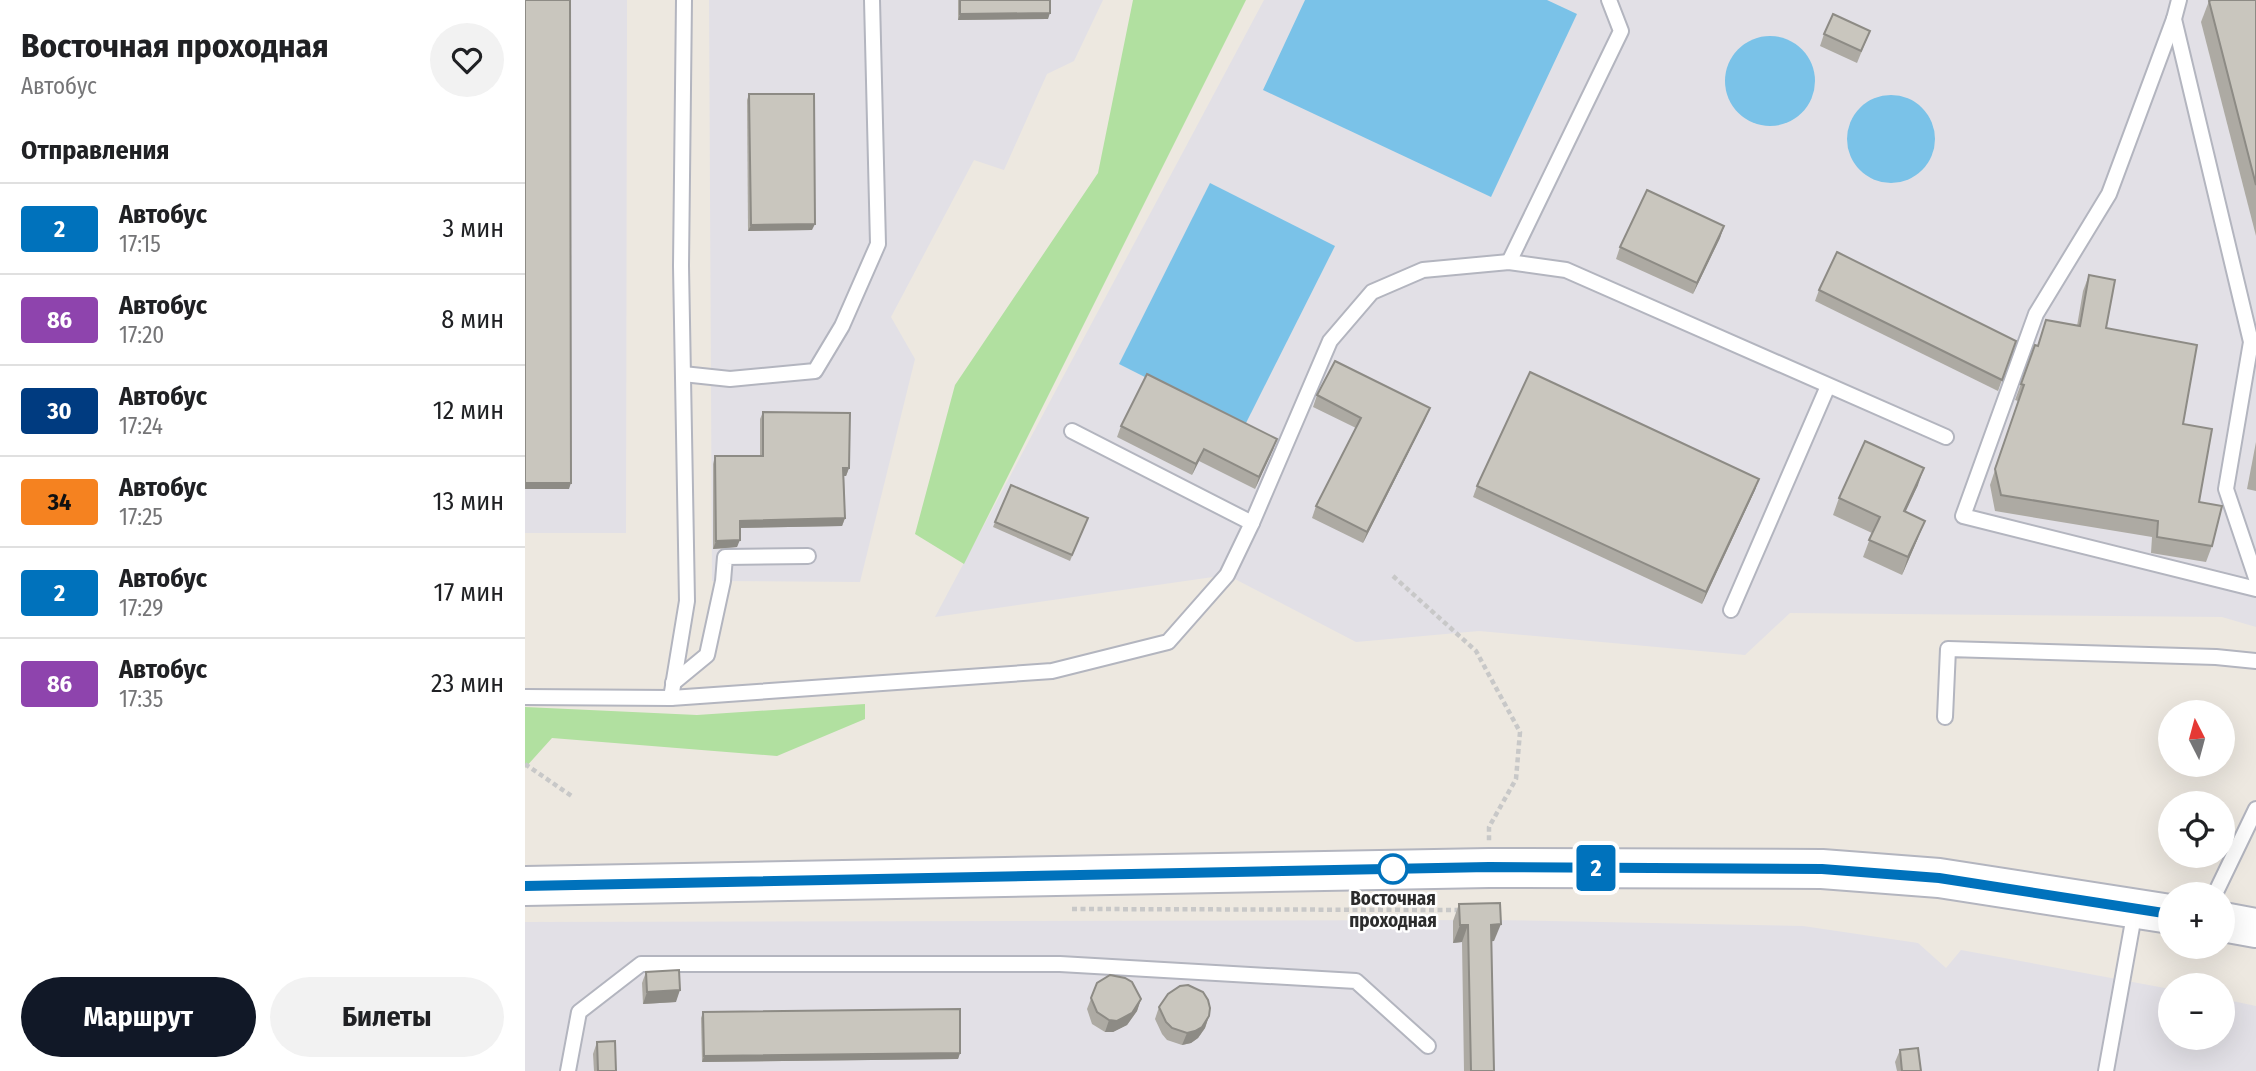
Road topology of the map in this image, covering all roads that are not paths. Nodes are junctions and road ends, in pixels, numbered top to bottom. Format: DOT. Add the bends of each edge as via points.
graph roads {
  1 [pos="684,0"];
  2 [pos="871,0"];
  3 [pos="1609,0"];
  4 [pos="2179,0"];
  5 [pos="2174,19"];
  6 [pos="1509,262"];
  7 [pos="683,374"];
  8 [pos="1828,386"];
  9 [pos="1072,431"];
  10 [pos="1947,437"];
  11 [pos="1252,523"];
  12 [pos="808,555"];
  13 [pos="2256,578"];
  14 [pos="2256,589"];
  15 [pos="1731,610"];
  16 [pos="2256,661"];
  17 [pos="672,690"];
  18 [pos="525,697"];
  19 [pos="1945,717"];
  20 [pos="2256,809"];
  21 [pos="2221,882"];
  22 [pos="525,886"];
  23 [pos="2153,911"];
  24 [pos="2235,924"];
  25 [pos="2256,928"];
  26 [pos="1429,1046"];
  27 [pos="568,1071"];
  28 [pos="2106,1071"];
  1 -- 7 [label="lane"];
  2 -- 7 [label="lane" via="878,244 842,326 815,371 730,379"];
  3 -- 6 [label="lane" via="1621,31"];
  4 -- 5 [label="lane"];
  5 -- 13 [label="lane" via="2251,342 2226,489"];
  5 -- 14 [label="lane" via="2109,194 2036,314 1963,516"];
  6 -- 8 [label="lane" via="1566,270"];
  6 -- 11 [label="lane" via="1423,270 1372,292 1330,341"];
  7 -- 17 [label="lane" via="687,601"];
  8 -- 10 [label="lane"];
  8 -- 15 [label="lane"];
  9 -- 11 [label="lane"];
  11 -- 17 [label="lane" via="1227,575 1168,642 1052,671"];
  12 -- 17 [label="lane" via="725,557 707,655"];
  16 -- 19 [label="lane" via="1948,649"];
  17 -- 18 [label="lane"];
  20 -- 21 [label="lane"];
  22 -- 23 [label="street" via="1475,868 1822,869 1939,878"];
  23 -- 28 [label="lane"];
  24 -- 25 [label="street"];
  26 -- 27 [label="lane" via="1356,981 1060,964 641,964 579,1012"];
}
